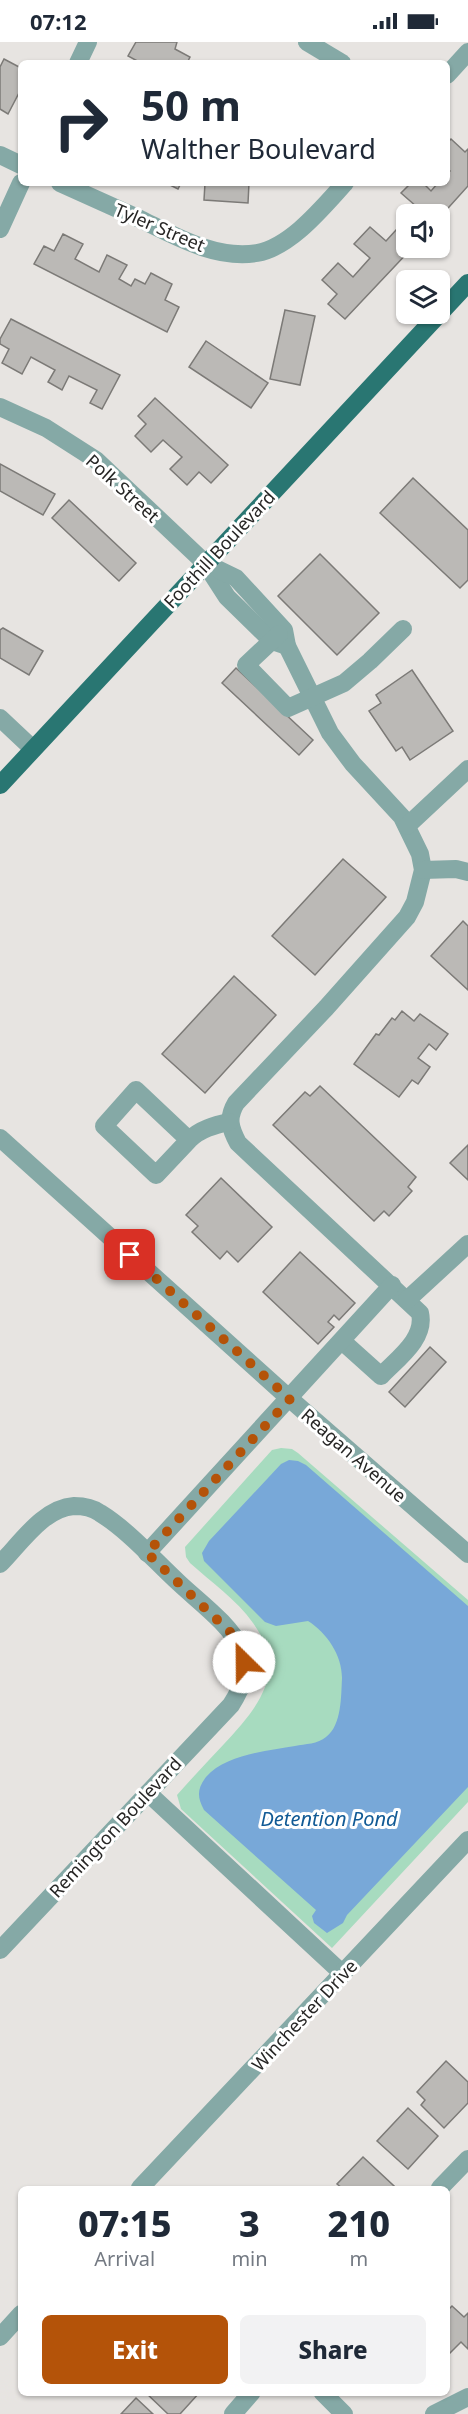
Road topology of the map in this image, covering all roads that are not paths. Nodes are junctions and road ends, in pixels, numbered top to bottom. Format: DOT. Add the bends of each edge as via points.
graph roads {
  1 [pos="88,42"];
  2 [pos="307,42"];
  3 [pos="468,52"];
  4 [pos="79,60"];
  5 [pos="337,60"];
  6 [pos="450,72"];
  7 [pos="0,155"];
  8 [pos="18,164"];
  9 [pos="20,186"];
  10 [pos="67,186"];
  11 [pos="342,186"];
  12 [pos="0,229"];
  13 [pos="468,283"];
  14 [pos="450,302"];
  15 [pos="429,324"];
  16 [pos="0,407"];
  17 [pos="205,563"];
  18 [pos="403,628"];
  19 [pos="281,639"];
  20 [pos="312,699"];
  21 [pos="0,718"];
  22 [pos="33,749"];
  23 [pos="468,769"];
  24 [pos="0,785"];
  25 [pos="407,826"];
  26 [pos="423,870"];
  27 [pos="468,872"];
  28 [pos="230,1122"];
  29 [pos="189,1140"];
  30 [pos="4,1148"];
  31 [pos="468,1244"];
  32 [pos="392,1285"];
  33 [pos="407,1300"];
  34 [pos="342,1341"];
  35 [pos="290,1399"];
  36 [pos="147,1553"];
  37 [pos="468,1554"];
  38 [pos="0,1564"];
  39 [pos="148,1793"];
  40 [pos="468,1840"];
  41 [pos="0,1950"];
  42 [pos="343,1974"];
  43 [pos="468,2159"];
  44 [pos="142,2186"];
  45 [pos="442,2186"];
  46 [pos="18,2317"];
  47 [pos="0,2337"];
  48 [pos="249,2396"];
  49 [pos="326,2396"];
  50 [pos="468,2397"];
  51 [pos="233,2414"];
  52 [pos="344,2414"];
  53 [pos="435,2414"];
  1 -- 4 [label="street"];
  2 -- 5 [label="street"];
  3 -- 6 [label="street"];
  7 -- 8 [label="street"];
  9 -- 12 [label="street"];
  10 -- 11 [label="street, Tyler Street" via="196,245 229,254 258,253 289,238"];
  13 -- 14 [label="main road, Foothill Boulevard"];
  15 -- 17 [label="main road, Foothill Boulevard"];
  16 -- 17 [label="street, Polk Street" via="46,428 96,460"];
  17 -- 19 [label="street, Polk Street" via="236,578"];
  17 -- 22 [label="main road, Foothill Boulevard"];
  18 -- 20 [label="street" via="344,683"];
  19 -- 20 [label="street, Polk Street"];
  19 -- 20 [label="street" via="246,665 288,708"];
  20 -- 25 [label="street, Polk Street" via="353,764"];
  21 -- 22 [label="street"];
  22 -- 24 [label="main road, Foothill Boulevard"];
  23 -- 25 [label="street"];
  25 -- 26 [label="street, Polk Street"];
  26 -- 27 [label="street"];
  26 -- 28 [label="street" via="407,917 236,1103"];
  28 -- 29 [label="street" via="202,1130"];
  28 -- 32 [label="street" via="238,1143"];
  29 -- 29 [label="street" via="156,1175 104,1126 136,1090"];
  30 -- 35 [label="street, Reagan Avenue"];
  31 -- 33 [label="street"];
  32 -- 33 [label="street"];
  32 -- 34 [label="street"];
  33 -- 34 [label="street" via="420,1313 420,1332 381,1376"];
  34 -- 35 [label="street"];
  35 -- 36 [label="street"];
  35 -- 37 [label="street, Reagan Avenue"];
  36 -- 38 [label="street, Remington Boulevard" via="99,1512 73,1506 47,1516"];
  36 -- 39 [label="street, Remington Boulevard" via="231,1633 244,1662 242,1688 231,1705"];
  39 -- 41 [label="street, Remington Boulevard"];
  39 -- 42 [label="street"];
  40 -- 42 [label="street, Winchester Drive"];
  42 -- 44 [label="street, Winchester Drive"];
  43 -- 45 [label="street"];
  46 -- 47 [label="street"];
  48 -- 51 [label="street"];
  49 -- 52 [label="street"];
  50 -- 53 [label="street"];
}
